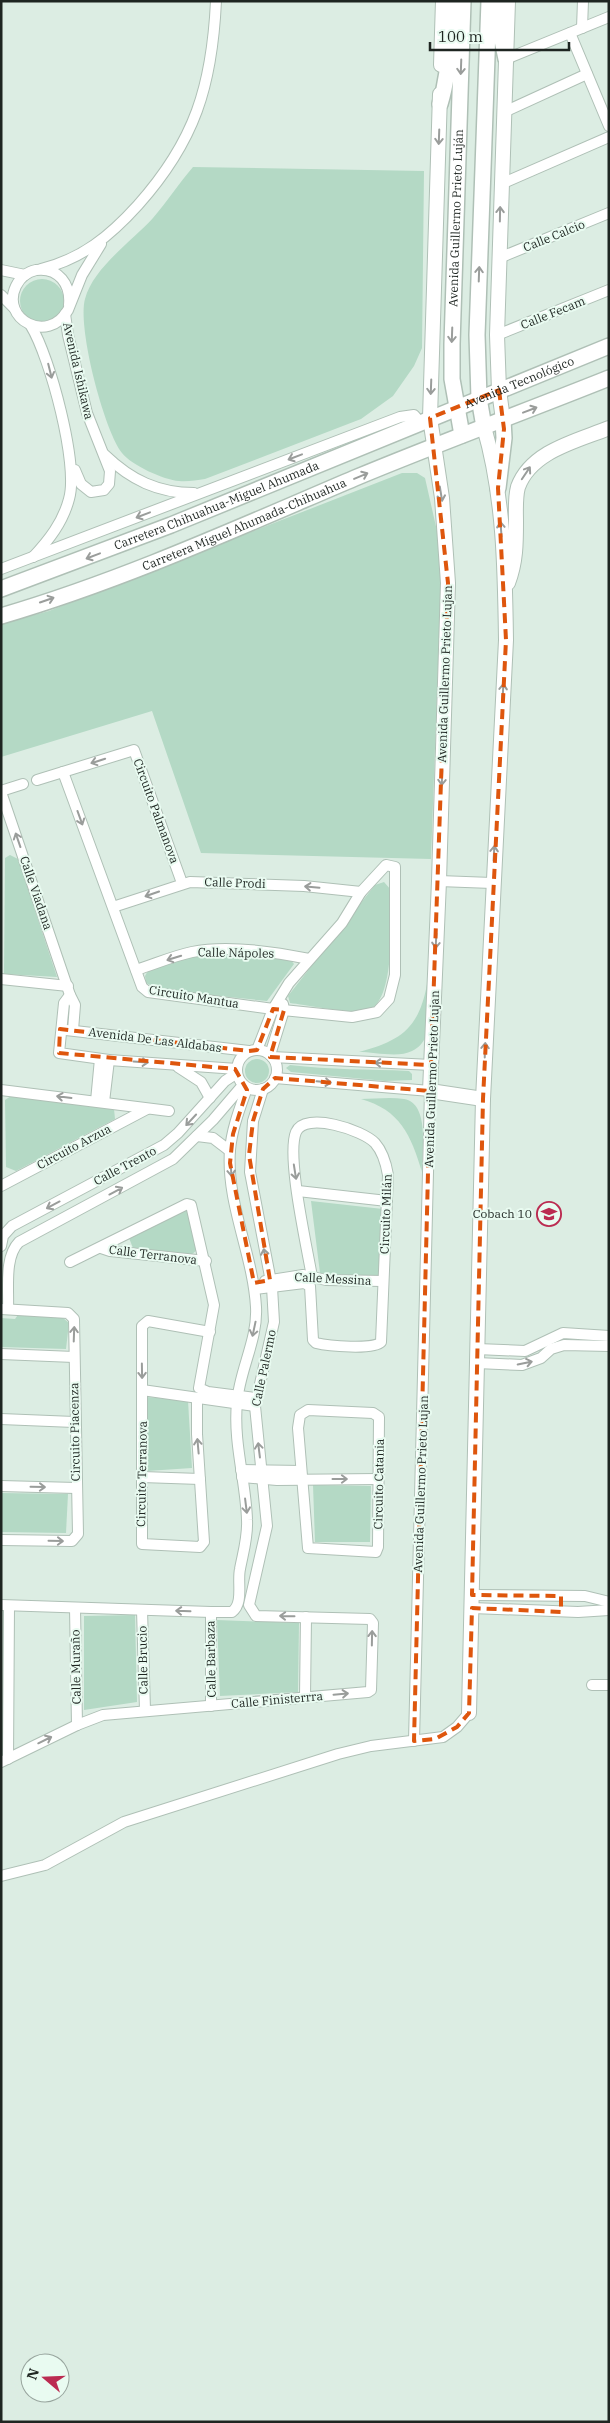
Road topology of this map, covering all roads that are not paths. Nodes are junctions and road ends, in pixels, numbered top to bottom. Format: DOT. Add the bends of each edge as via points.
graph roads {
  1 [pos="216,1"];
  2 [pos="444,1"];
  3 [pos="455,1"];
  4 [pos="463,1"];
  5 [pos="489,1"];
  6 [pos="498,1"];
  7 [pos="508,1"];
  8 [pos="582,1"];
  9 [pos="609,18"];
  10 [pos="582,28"];
  11 [pos="570,33"];
  12 [pos="506,58"];
  13 [pos="587,74"];
  14 [pos="440,104"];
  15 [pos="504,112"];
  16 [pos="609,126"];
  17 [pos="609,137"];
  18 [pos="501,184"];
  19 [pos="609,213"];
  20 [pos="103,241"];
  21 [pos="499,258"];
  22 [pos="41,269"];
  23 [pos="1,270"];
  24 [pos="25,275"];
  25 [pos="609,290"];
  26 [pos="1,294"];
  27 [pos="14,308"];
  28 [pos="67,310"];
  29 [pos="31,326"];
  30 [pos="497,335"];
  31 [pos="609,346"];
  32 [pos="609,378"];
  33 [pos="498,390"];
  34 [pos="479,398"];
  35 [pos="457,407"];
  36 [pos="425,420"];
  37 [pos="503,420"];
  38 [pos="484,427"];
  39 [pos="609,428"];
  40 [pos="462,435"];
  41 [pos="433,446"];
  42 [pos="105,454"];
  43 [pos="71,462"];
  44 [pos="498,488"];
  45 [pos="199,493"];
  46 [pos="29,560"];
  47 [pos="1,569"];
  48 [pos="505,588"];
  49 [pos="1,589"];
  50 [pos="1,616"];
  51 [pos="62,772"];
  52 [pos="37,780"];
  53 [pos="23,784"];
  54 [pos="1,791"];
  55 [pos="439,881"];
  56 [pos="182,884"];
  57 [pos="492,884"];
  58 [pos="361,892"];
  59 [pos="113,907"];
  60 [pos="309,959"];
  61 [pos="136,970"];
  62 [pos="1,979"];
  63 [pos="69,990"];
  64 [pos="279,1010"];
  65 [pos="60,1029"];
  66 [pos="73,1030"];
  67 [pos="253,1050"];
  68 [pos="271,1056"];
  69 [pos="105,1060"];
  70 [pos="172,1064"];
  71 [pos="431,1065"];
  72 [pos="237,1071"];
  73 [pos="275,1078"];
  74 [pos="245,1086"];
  75 [pos="263,1089"];
  76 [pos="1,1090"];
  77 [pos="430,1091"];
  78 [pos="210,1098"];
  79 [pos="483,1099"];
  80 [pos="100,1102"];
  81 [pos="147,1109"];
  82 [pos="168,1111"];
  83 [pos="198,1136"];
  84 [pos="230,1151"];
  85 [pos="1,1178"];
  86 [pos="1,1186"];
  87 [pos="298,1191"];
  88 [pos="387,1200"];
  89 [pos="1,1242"];
  90 [pos="1,1246"];
  91 [pos="100,1248"];
  92 [pos="13,1250"];
  93 [pos="70,1262"];
  94 [pos="206,1262"];
  95 [pos="312,1277"];
  96 [pos="383,1281"];
  97 [pos="271,1284"];
  98 [pos="254,1286"];
  99 [pos="312,1290"];
  100 [pos="4,1309"];
  101 [pos="210,1332"];
  102 [pos="609,1336"];
  103 [pos="609,1346"];
  104 [pos="1,1354"];
  105 [pos="477,1356"];
  106 [pos="74,1357"];
  107 [pos="142,1390"];
  108 [pos="198,1393"];
  109 [pos="237,1400"];
  110 [pos="255,1402"];
  111 [pos="1,1419"];
  112 [pos="74,1422"];
  113 [pos="242,1474"];
  114 [pos="302,1475"];
  115 [pos="262,1476"];
  116 [pos="142,1477"];
  117 [pos="200,1479"];
  118 [pos="378,1479"];
  119 [pos="1,1486"];
  120 [pos="76,1488"];
  121 [pos="1,1540"];
  122 [pos="236,1586"];
  123 [pos="253,1588"];
  124 [pos="526,1596"];
  125 [pos="561,1596"];
  126 [pos="472,1601"];
  127 [pos="609,1602"];
  128 [pos="5,1606"];
  129 [pos="75,1608"];
  130 [pos="142,1610"];
  131 [pos="526,1610"];
  132 [pos="609,1610"];
  133 [pos="211,1612"];
  134 [pos="561,1612"];
  135 [pos="255,1614"];
  136 [pos="306,1617"];
  137 [pos="592,1685"];
  138 [pos="609,1685"];
  139 [pos="306,1697"];
  140 [pos="212,1706"];
  141 [pos="145,1710"];
  142 [pos="469,1713"];
  143 [pos="77,1725"];
  144 [pos="414,1740"];
  145 [pos="5,1760"];
  146 [pos="1,1876"];
  1 -- 20 [label="street, Avenida Ishikawa" via="206,83 184,143 154,187"];
  2 -- 14 [label="street, Avenida Guillermo Prieto Luján"];
  3 -- 14 [label="main road" via="448,75"];
  4 -- 35 [label="main road, Avenida Guillermo Prieto Luján, one-way" via="452,344 452,379"];
  34 -- 5 [label="main road, Avenida Guillermo Prieto Luján, one-way" via="477,335"];
  6 -- 12 [label="main road"];
  7 -- 12 [label="street"];
  8 -- 10 [label="street"];
  9 -- 10 [label="street"];
  10 -- 11 [label="street"];
  11 -- 12 [label="street"];
  11 -- 13 [label="street"];
  12 -- 15 [label="street"];
  13 -- 15 [label="street"];
  13 -- 16 [label="street"];
  14 -- 36 [label="street, Avenida Guillermo Prieto Luján, one-way"];
  15 -- 18 [label="street"];
  17 -- 18 [label="street"];
  21 -- 18 [label="street, one-way"];
  19 -- 21 [label="street, Calle Calcio"];
  20 -- 22 [label="street, Avenida Ishikawa" via="72,259"];
  20 -- 28 [label="street, Avenida Ishikawa"];
  21 -- 30 [label="street"];
  22 -- 24 [label="street, Avenida Ishikawa"];
  22 -- 28 [label="street, Avenida Ishikawa" via="52,271 67,285 70,295"];
  23 -- 24 [label="street"];
  24 -- 27 [label="street" via="14,290"];
  25 -- 30 [label="street, Calle Fecam"];
  26 -- 27 [label="street"];
  27 -- 29 [label="street"];
  28 -- 29 [label="street, Avenida Ishikawa" via="50,326"];
  28 -- 42 [label="street, Avenida Ishikawa" via="87,413"];
  29 -- 43 [label="street, one-way" via="44,350"];
  30 -- 33 [label="street"];
  31 -- 33 [label="main road, Avenida Tecnológico"];
  37 -- 32 [label="main road, one-way"];
  33 -- 34 [label="main road, Avenida Tecnológico"];
  33 -- 37 [label="street"];
  34 -- 35 [label="main road, Avenida Tecnológico"];
  34 -- 38 [label="main road, Avenida Guillermo Prieto Luján"];
  35 -- 36 [label="main road, Avenida Tecnológico"];
  35 -- 40 [label="main road, Avenida Guillermo Prieto Luján"];
  36 -- 41 [label="street, Avenida Guillermo Prieto Lujan"];
  36 -- 45 [label="street, one-way" via="414,415 400,417"];
  36 -- 49 [label="main road, Carretera Chihuahua-Miguel Ahumada, one-way" via="171,525"];
  37 -- 38 [label="main road"];
  37 -- 44 [label="main road"];
  38 -- 40 [label="main road, Carretera Miguel Ahumada-Chihuahua"];
  38 -- 44 [label="street"];
  48 -- 39 [label="street, one-way" via="516,557 516,501 525,474 545,455"];
  40 -- 41 [label="main road, Carretera Miguel Ahumada-Chihuahua"];
  50 -- 41 [label="main road, Carretera Miguel Ahumada-Chihuahua, one-way" via="205,541"];
  41 -- 55 [label="street, Avenida Guillermo Prieto Lujan, one-way" via="442,498 448,583"];
  42 -- 43 [label="street" via="110,478 104,490 98,492 85,489"];
  42 -- 45 [label="street" via="121,470 141,482 177,493"];
  43 -- 46 [label="street" via="70,499 63,516 54,534"];
  48 -- 44 [label="street, one-way"];
  45 -- 46 [label="street, one-way"];
  46 -- 47 [label="street"];
  57 -- 48 [label="street, one-way" via="503,696"];
  51 -- 52 [label="street, Circuito Palmanova"];
  56 -- 51 [label="street, Circuito Palmanova, one-way" via="134,750"];
  51 -- 59 [label="street, Circuito Mantua, one-way"];
  53 -- 54 [label="street"];
  63 -- 54 [label="street, Calle Viadana, one-way"];
  55 -- 57 [label="street"];
  55 -- 71 [label="street, Avenida Guillermo Prieto Lujan, one-way"];
  58 -- 56 [label="street, Calle Prodi, one-way" via="304,886"];
  56 -- 59 [label="street, Calle Prodi, one-way"];
  79 -- 57 [label="street, one-way"];
  58 -- 60 [label="street" via="342,923"];
  58 -- 64 [label="street, Circuito Mantua" via="383,867 391,865 396,870 395,975 393,989 383,1008 369,1015 352,1016"];
  59 -- 61 [label="street, Circuito Mantua"];
  60 -- 61 [label="street, Calle Nápoles, one-way" via="262,952 205,950"];
  60 -- 64 [label="street" via="289,983"];
  61 -- 64 [label="street, Circuito Mantua" via="146,991"];
  62 -- 63 [label="street"];
  63 -- 65 [label="street"];
  63 -- 66 [label="street, Calle Viadana" via="76,1005"];
  64 -- 67 [label="street"];
  64 -- 68 [label="street"];
  65 -- 66 [label="street, Avenida De Las Aldabas"];
  65 -- 69 [label="street, Avenida De Las Aldabas" via="58,1053"];
  66 -- 67 [label="street, Avenida De Las Aldabas"];
  67 -- 68 [label="street"];
  67 -- 72 [label="street" via="240,1058"];
  71 -- 68 [label="street, one-way"];
  68 -- 73 [label="street" via="276,1063"];
  69 -- 70 [label="street, Avenida De Las Aldabas, one-way"];
  69 -- 80 [label="street"];
  70 -- 72 [label="street, Avenida De Las Aldabas"];
  70 -- 78 [label="street" via="195,1076"];
  71 -- 77 [label="street, Avenida Guillermo Prieto Lujan"];
  72 -- 74 [label="street"];
  72 -- 78 [label="street, Calle Trento"];
  73 -- 75 [label="street"];
  73 -- 77 [label="street, one-way"];
  74 -- 75 [label="street"];
  74 -- 83 [label="street, Calle Trento"];
  74 -- 84 [label="street, Calle Palermo"];
  97 -- 75 [label="street, Calle Palermo, one-way" via="250,1164 253,1121"];
  80 -- 76 [label="street, one-way"];
  77 -- 79 [label="street"];
  77 -- 144 [label="street, Avenida Guillermo Prieto Lujan"];
  78 -- 89 [label="street, Calle Trento, one-way" via="164,1145 12,1226"];
  79 -- 105 [label="street"];
  80 -- 81 [label="street"];
  81 -- 82 [label="street"];
  81 -- 86 [label="street, Circuito Arzua"];
  83 -- 84 [label="street" via="213,1138"];
  92 -- 83 [label="street, Calle Trento, one-way" via="20,1242 164,1165 181,1154"];
  84 -- 98 [label="street, Calle Palermo, one-way" via="232,1183"];
  85 -- 86 [label="street"];
  87 -- 88 [label="street"];
  88 -- 87 [label="street, Circuito Milán, one-way" via="387,1166 375,1143 354,1130 310,1122 300,1125 293,1140"];
  87 -- 95 [label="street, Circuito Milán"];
  88 -- 96 [label="street, Circuito Milán"];
  89 -- 90 [label="street"];
  91 -- 93 [label="street, Circuito Terranova"];
  91 -- 94 [label="street, Calle Terranova"];
  91 -- 94 [label="street, Circuito Terranova" via="189,1203 193,1206"];
  92 -- 100 [label="street, Circuito Piacenza"];
  94 -- 101 [label="street, Circuito Terranova" via="214,1305"];
  95 -- 96 [label="street, Calle Messina"];
  95 -- 97 [label="street, Calle Messina" via="302,1275"];
  96 -- 99 [label="street, Circuito Milán" via="382,1338 376,1346 314,1342"];
  97 -- 98 [label="street, Calle Messina"];
  97 -- 99 [label="street, Calle Messina" via="304,1283"];
  97 -- 110 [label="street, Calle Palermo" via="273,1328"];
  98 -- 109 [label="street, Calle Palermo, one-way" via="255,1325"];
  106 -- 100 [label="street, Circuito Piacenza, one-way" via="75,1322 71,1315"];
  101 -- 107 [label="street, Circuito Terranova, one-way" via="148,1321 143,1323"];
  101 -- 108 [label="street, Circuito Terranova"];
  102 -- 105 [label="street" via="564,1333 525,1350"];
  105 -- 103 [label="street, one-way" via="522,1365 564,1345"];
  104 -- 106 [label="street"];
  105 -- 126 [label="street"];
  106 -- 112 [label="street, Circuito Piacenza"];
  107 -- 108 [label="street"];
  107 -- 116 [label="street, Circuito Terranova"];
  108 -- 109 [label="street"];
  117 -- 108 [label="street, Circuito Terranova, one-way" via="196,1434"];
  109 -- 110 [label="street"];
  109 -- 113 [label="street, Calle Palermo"];
  115 -- 110 [label="street, Calle Palermo, one-way"];
  111 -- 112 [label="street"];
  112 -- 120 [label="street, Circuito Piacenza"];
  113 -- 115 [label="street"];
  113 -- 122 [label="street, Calle Palermo, one-way" via="247,1531"];
  114 -- 115 [label="street"];
  114 -- 118 [label="street, one-way"];
  114 -- 118 [label="street, Circuito Catania" via="300,1414 308,1410 373,1413 380,1419"];
  114 -- 118 [label="street, Circuito Catania" via="309,1549 374,1552 378,1547"];
  115 -- 123 [label="street, Calle Palermo" via="267,1526"];
  116 -- 117 [label="street"];
  116 -- 117 [label="street, Circuito Terranova" via="142,1544 200,1546 205,1540"];
  119 -- 120 [label="street, one-way"];
  121 -- 120 [label="street, Circuito Piacenza, one-way" via="75,1540 78,1534"];
  122 -- 123 [label="street"];
  122 -- 133 [label="street, Calle Palermo" via="236,1607 230,1612"];
  123 -- 135 [label="street, Calle Palermo" via="249,1601"];
  124 -- 125 [label="street"];
  124 -- 126 [label="street"];
  124 -- 131 [label="street"];
  125 -- 127 [label="street" via="585,1596"];
  125 -- 134 [label="street"];
  126 -- 131 [label="street"];
  126 -- 142 [label="street"];
  128 -- 129 [label="street"];
  128 -- 145 [label="street"];
  129 -- 130 [label="street"];
  129 -- 143 [label="street, Calle Muraño"];
  133 -- 130 [label="street, one-way"];
  130 -- 141 [label="street, Calle Brucio"];
  131 -- 134 [label="street"];
  132 -- 134 [label="street"];
  133 -- 140 [label="street, Calle Barbaza"];
  136 -- 135 [label="street, Calle Finisterrra, one-way"];
  136 -- 139 [label="street"];
  139 -- 136 [label="street, Calle Finisterrra, one-way" via="370,1691 373,1623 365,1618"];
  137 -- 138 [label="street"];
  139 -- 140 [label="street, Calle Finisterrra"];
  140 -- 141 [label="street, Calle Finisterrra"];
  141 -- 143 [label="street, Calle Finisterrra" via="97,1716"];
  142 -- 144 [label="street" via="443,1737"];
  145 -- 143 [label="street, Calle Finisterrra, one-way"];
  144 -- 146 [label="street" via="338,1754 124,1822 45,1865"];
}
